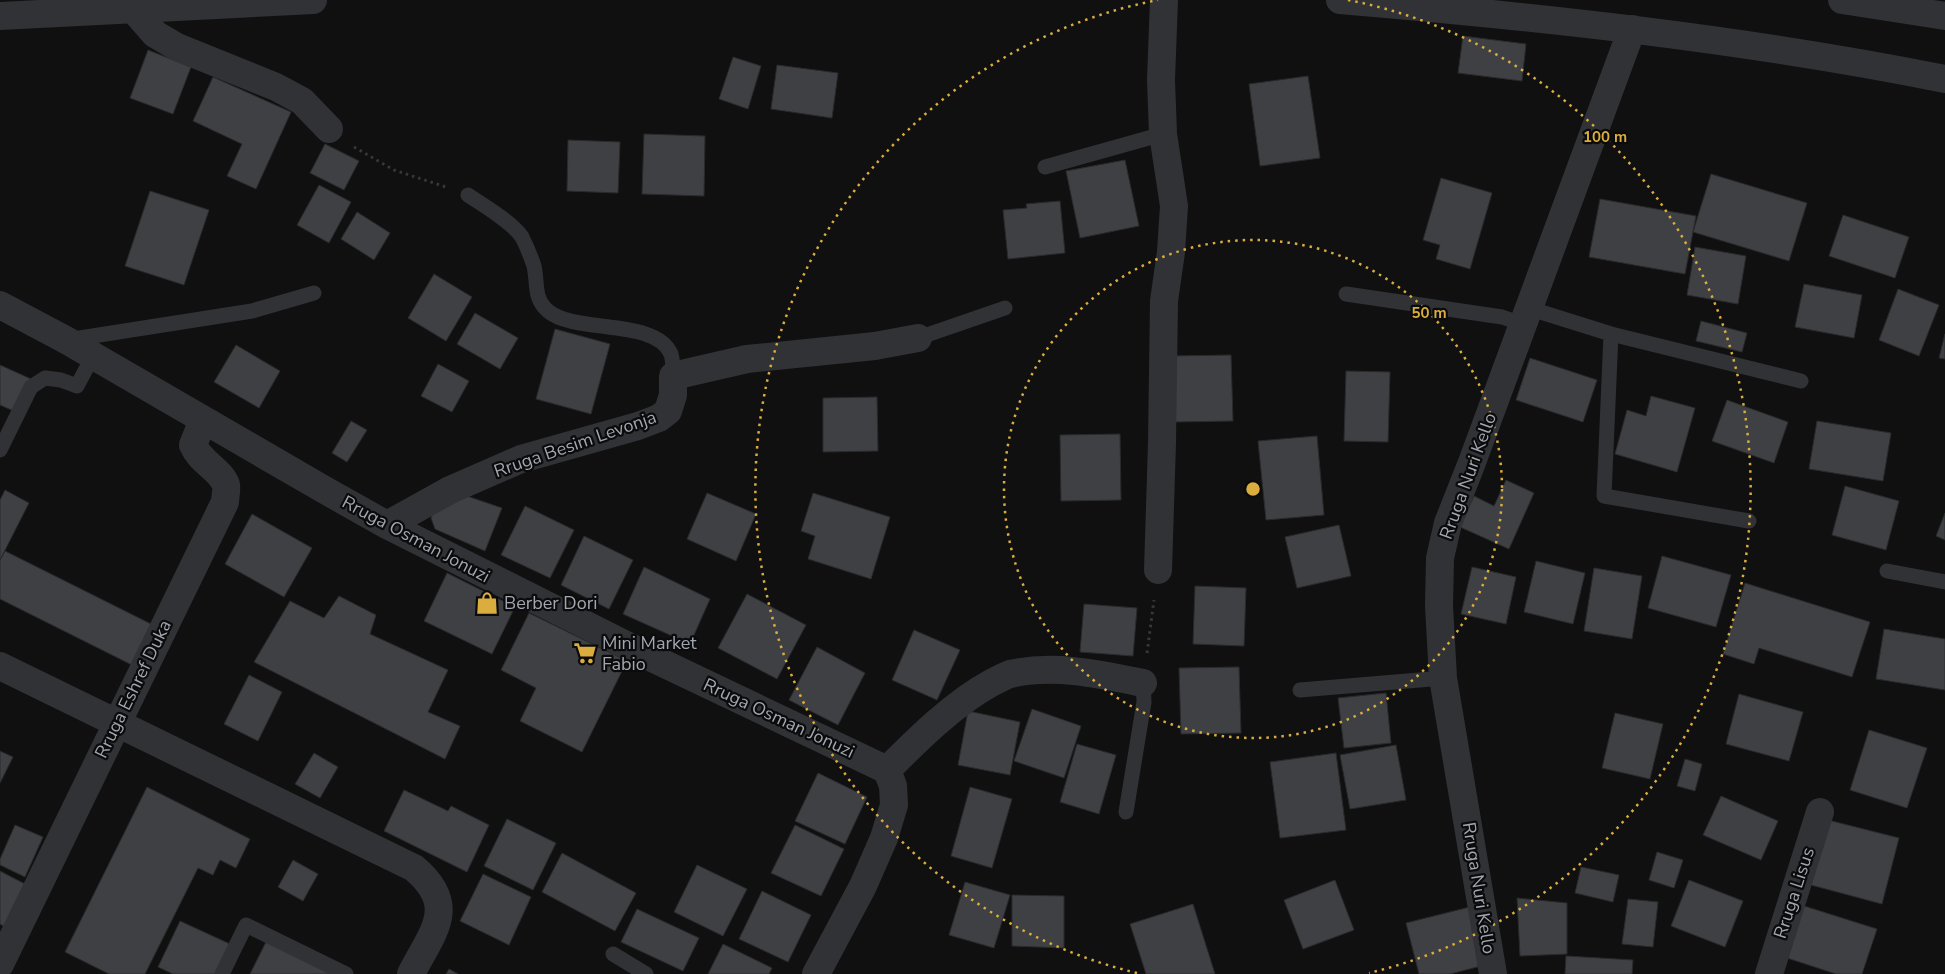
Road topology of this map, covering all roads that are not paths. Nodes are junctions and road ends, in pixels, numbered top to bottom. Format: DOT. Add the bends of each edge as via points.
graph roads {
  1 [pos="313,0"];
  2 [pos="1164,0"];
  3 [pos="1340,0"];
  4 [pos="1842,0"];
  5 [pos="134,10"];
  6 [pos="0,16"];
  7 [pos="1945,16"];
  8 [pos="1632,29"];
  9 [pos="1945,78"];
  10 [pos="329,129"];
  11 [pos="1163,134"];
  12 [pos="1045,167"];
  13 [pos="468,195"];
  14 [pos="314,293"];
  15 [pos="1346,294"];
  16 [pos="0,305"];
  17 [pos="1005,308"];
  18 [pos="1525,316"];
  19 [pos="1611,334"];
  20 [pos="918,338"];
  21 [pos="66,340"];
  22 [pos="93,356"];
  23 [pos="673,376"];
  24 [pos="1801,381"];
  25 [pos="203,420"];
  26 [pos="0,450"];
  27 [pos="1749,521"];
  28 [pos="387,525"];
  29 [pos="1158,570"];
  30 [pos="1887,571"];
  31 [pos="1945,582"];
  32 [pos="0,666"];
  33 [pos="1443,678"];
  34 [pos="1143,682"];
  35 [pos="1300,690"];
  36 [pos="116,723"];
  37 [pos="887,770"];
  38 [pos="1126,812"];
  39 [pos="1820,812"];
  40 [pos="613,954"];
  41 [pos="0,964"];
  42 [pos="222,974"];
  43 [pos="346,974"];
  44 [pos="411,974"];
  45 [pos="646,974"];
  46 [pos="816,974"];
  47 [pos="1493,974"];
  48 [pos="1769,974"];
  1 -- 5 [label="street"];
  2 -- 11 [label="street"];
  3 -- 8 [label="street"];
  4 -- 7 [label="street"];
  5 -- 6 [label="street"];
  5 -- 10 [label="street" via="155,34 177,47 276,87 302,101"];
  8 -- 9 [label="street"];
  8 -- 18 [label="street, Rruga Nuri Kello"];
  11 -- 12 [label="lane"];
  11 -- 29 [label="street" via="1174,206 1164,301"];
  13 -- 23 [label="lane" via="498,214 521,236 534,265 537,299 548,312 567,320 638,332 658,339 671,353"];
  14 -- 21 [label="lane" via="252,310"];
  15 -- 18 [label="lane" via="1502,317"];
  16 -- 21 [label="street, Rruga Osman Jonuzi"];
  17 -- 20 [label="lane"];
  18 -- 19 [label="lane"];
  18 -- 33 [label="street, Rruga Nuri Kello" via="1448,523 1440,558 1438,606"];
  19 -- 24 [label="lane"];
  19 -- 27 [label="lane" via="1604,496"];
  20 -- 23 [label="street" via="875,346 747,359"];
  21 -- 22 [label="street, Rruga Osman Jonuzi"];
  22 -- 25 [label="street, Rruga Osman Jonuzi"];
  22 -- 26 [label="lane" via="77,386 45,378 31,387"];
  23 -- 28 [label="street, Rruga Besim Levonja" via="673,395 668,411 659,418 521,459 450,490"];
  25 -- 28 [label="street, Rruga Osman Jonuzi"];
  25 -- 36 [label="street, Rruga Eshref Duka" via="192,445 197,455 217,472 226,486 225,502"];
  28 -- 37 [label="street, Rruga Osman Jonuzi" via="650,657"];
  30 -- 31 [label="lane"];
  32 -- 36 [label="street"];
  33 -- 35 [label="lane"];
  33 -- 47 [label="street, Rruga Nuri Kello"];
  34 -- 37 [label="street" via="1084,671 1041,670 1008,674 974,692"];
  34 -- 38 [label="lane" via="1144,702"];
  36 -- 41 [label="street, Rruga Eshref Duka"];
  36 -- 44 [label="street" via="414,868 427,879 436,892 440,910"];
  37 -- 46 [label="street" via="893,786 894,805 884,838 863,886"];
  39 -- 48 [label="street, Rruga Lisus"];
  40 -- 45 [label="lane"];
  42 -- 43 [label="lane" via="246,925"];
}
